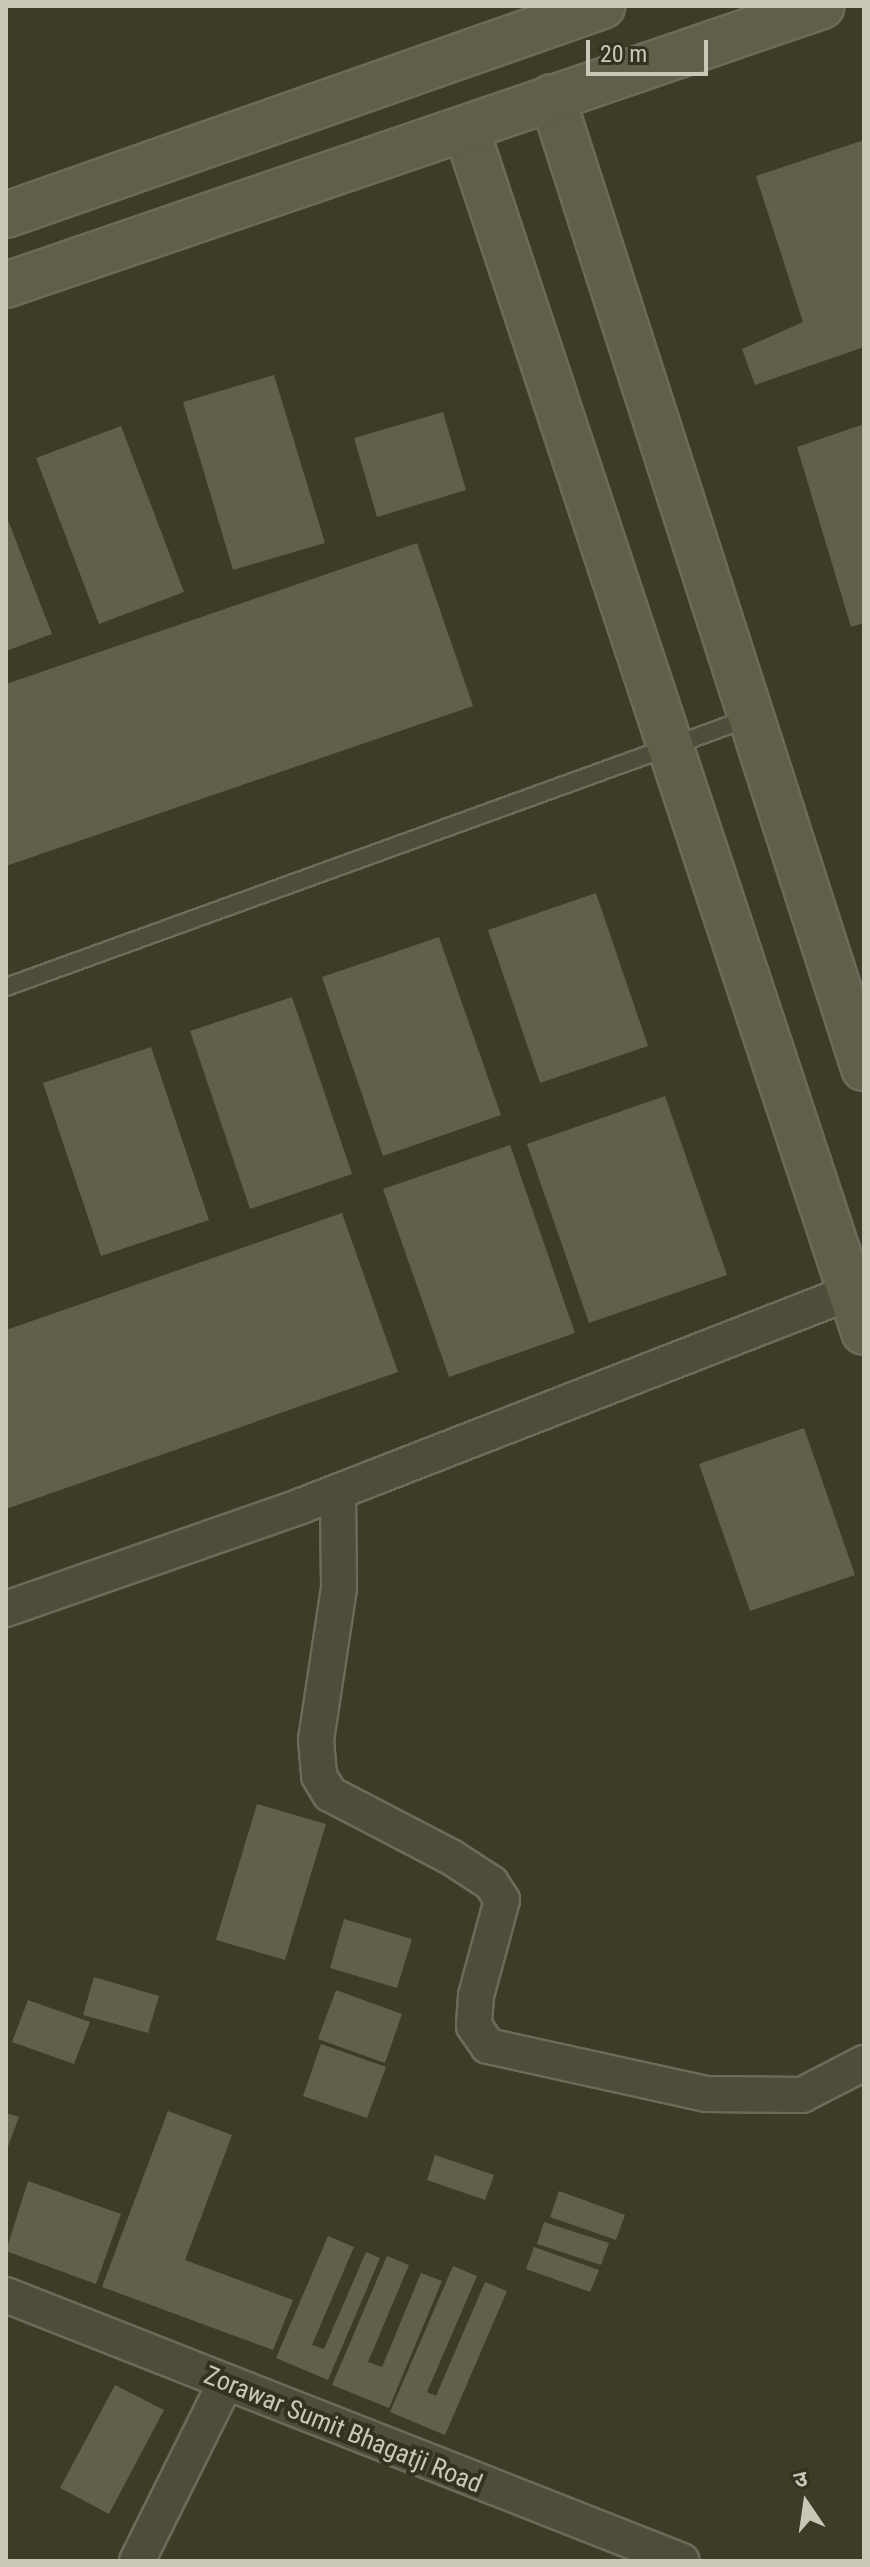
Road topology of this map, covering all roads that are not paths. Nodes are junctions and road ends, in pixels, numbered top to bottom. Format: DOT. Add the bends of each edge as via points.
graph roads {
  1 [pos="602,6"];
  2 [pos="822,6"];
  3 [pos="552,97"];
  4 [pos="466,129"];
  5 [pos="6,215"];
  6 [pos="6,285"];
  7 [pos="753,716"];
  8 [pos="668,745"];
  9 [pos="6,987"];
  10 [pos="864,1068"];
  11 [pos="858,1289"];
  12 [pos="864,1332"];
  13 [pos="338,1492"];
  14 [pos="6,1609"];
  15 [pos="864,2063"];
  16 [pos="6,2295"];
  17 [pos="225,2384"];
  18 [pos="610,2548"];
  19 [pos="137,2561"];
  20 [pos="682,2561"];
  1 -- 5 [label="street"];
  2 -- 3 [label="street"];
  3 -- 4 [label="street"];
  3 -- 7 [label="street"];
  4 -- 6 [label="street"];
  4 -- 8 [label="street"];
  7 -- 8 [label="lane"];
  7 -- 10 [label="street"];
  8 -- 9 [label="lane"];
  8 -- 11 [label="street"];
  11 -- 12 [label="street"];
  11 -- 13 [label="street"];
  13 -- 14 [label="street"];
  13 -- 15 [label="street" via="339,1588 316,1740 319,1776 330,1794 451,1857 491,1883 502,1900 476,1996 474,2026 488,2046 707,2094 802,2095"];
  16 -- 17 [label="street, Zorawar Sumit Bhagatji Road"];
  17 -- 18 [label="street, Zorawar Sumit Bhagatji Road"];
  17 -- 19 [label="street"];
  18 -- 20 [label="street, Zorawar Sumit Bhagatji Road"];
}
